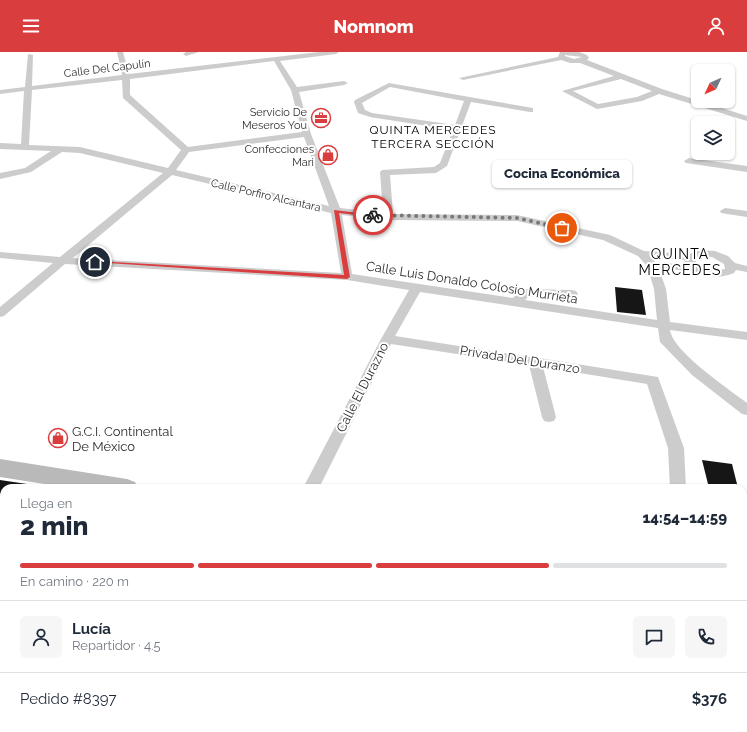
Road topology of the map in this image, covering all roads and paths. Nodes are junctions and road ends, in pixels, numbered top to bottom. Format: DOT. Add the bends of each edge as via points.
graph roads {
  1 [pos="120,52"];
  2 [pos="196,52"];
  3 [pos="336,52"];
  4 [pos="575,52"];
  5 [pos="186,54"];
  6 [pos="301,54"];
  7 [pos="30,55"];
  8 [pos="562,58"];
  9 [pos="276,59"];
  10 [pos="582,61"];
  11 [pos="204,68"];
  12 [pos="622,76"];
  13 [pos="126,77"];
  14 [pos="463,78"];
  15 [pos="195,79"];
  16 [pos="344,82"];
  17 [pos="28,90"];
  18 [pos="296,90"];
  19 [pos="659,91"];
  20 [pos="0,92"];
  21 [pos="469,98"];
  22 [pos="530,110"];
  23 [pos="747,119"];
  24 [pos="457,128"];
  25 [pos="307,134"];
  26 [pos="0,146"];
  27 [pos="25,146"];
  28 [pos="62,148"];
  29 [pos="186,150"];
  30 [pos="689,161"];
  31 [pos="747,169"];
  32 [pos="170,172"];
  33 [pos="0,176"];
  34 [pos="336,211"];
  35 [pos="725,211"];
  36 [pos="747,214"];
  37 [pos="388,217"];
  38 [pos="642,254"];
  39 [pos="0,255"];
  40 [pos="690,257"];
  41 [pos="64,260"];
  42 [pos="652,264"];
  43 [pos="731,266"];
  44 [pos="696,269"];
  45 [pos="747,269"];
  46 [pos="347,277"];
  47 [pos="416,289"];
  48 [pos="572,294"];
  49 [pos="516,302"];
  50 [pos="0,313"];
  51 [pos="663,325"];
  52 [pos="747,336"];
  53 [pos="387,339"];
  54 [pos="534,360"];
  55 [pos="747,410"];
  56 [pos="550,417"];
  57 [pos="0,468"];
  58 [pos="102,484"];
  59 [pos="313,484"];
  60 [pos="678,484"];
  1 -- 13 [label="street"];
  2 -- 5 [label="street"];
  3 -- 6 [label="street, Calle Del Capulín"];
  4 -- 8 [label="street" via="564,53 560,56"];
  4 -- 10 [label="street" via="585,56"];
  6 -- 9 [label="street, Calle Del Capulín"];
  7 -- 17 [label="street"];
  8 -- 10 [label="street"];
  8 -- 14 [label="street"];
  9 -- 11 [label="street, Calle Del Capulín"];
  9 -- 18 [label="street"];
  10 -- 12 [label="street"];
  11 -- 13 [label="street, Calle Del Capulín"];
  11 -- 15 [label="street"];
  12 -- 19 [label="street"];
  12 -- 19 [label="street" via="566,91 597,107 638,99"];
  13 -- 17 [label="street, Calle Del Capulín"];
  13 -- 29 [label="street" via="126,96"];
  16 -- 18 [label="street"];
  17 -- 20 [label="street, Calle Del Capulín"];
  17 -- 27 [label="street"];
  18 -- 25 [label="street"];
  19 -- 23 [label="street"];
  21 -- 22 [label="street"];
  21 -- 24 [label="street"];
  21 -- 24 [label="street" via="389,85 358,102 361,111 370,115"];
  24 -- 37 [label="street" via="444,164 436,170 385,172"];
  25 -- 29 [label="street"];
  25 -- 34 [label="street"];
  26 -- 27 [label="street, Calle Porfiro Alcantara"];
  27 -- 28 [label="street, Calle Porfiro Alcantara"];
  28 -- 32 [label="street, Calle Porfiro Alcantara"];
  28 -- 33 [label="street" via="28,170"];
  29 -- 32 [label="street"];
  30 -- 31 [label="street"];
  32 -- 34 [label="street, Calle Porfiro Alcantara"];
  32 -- 41 [label="street"];
  34 -- 37 [label="street, Calle Porfiro Alcantara"];
  34 -- 46 [label="street"];
  35 -- 36 [label="street"];
  37 -- 38 [label="street, Calle Porfiro Alcantara" via="517,218 606,237"];
  38 -- 40 [label="street"];
  38 -- 42 [label="street, Calle Porfiro Alcantara"];
  39 -- 41 [label="street, Calle Luis Donaldo Colosio Murrieta"];
  40 -- 43 [label="street" via="703,253 712,254 728,261"];
  40 -- 44 [label="street" via="690,263"];
  41 -- 46 [label="street, Calle Luis Donaldo Colosio Murrieta"];
  41 -- 50 [label="street"];
  42 -- 44 [label="street"];
  42 -- 51 [label="street, Calle Porfiro Alcantara" via="660,289"];
  43 -- 44 [label="street" via="730,271 724,274 705,273"];
  43 -- 45 [label="street"];
  46 -- 47 [label="street, Calle Luis Donaldo Colosio Murrieta"];
  47 -- 49 [label="street, Calle Luis Donaldo Colosio Murrieta"];
  47 -- 53 [label="street, Calle El Durazno"];
  48 -- 49 [label="street" via="525,293"];
  49 -- 51 [label="street, Calle Luis Donaldo Colosio Murrieta"];
  51 -- 52 [label="street, Calle Luis Donaldo Colosio Murrieta"];
  51 -- 55 [label="street, Calle Porfiro Alcantara" via="664,340 697,372"];
  53 -- 54 [label="street, Privada Del Duranzo"];
  53 -- 59 [label="street, Calle El Durazno"];
  54 -- 56 [label="street"];
  54 -- 60 [label="street, Privada Del Duranzo" via="653,380 676,448"];
  57 -- 58 [label="main road"];
}
